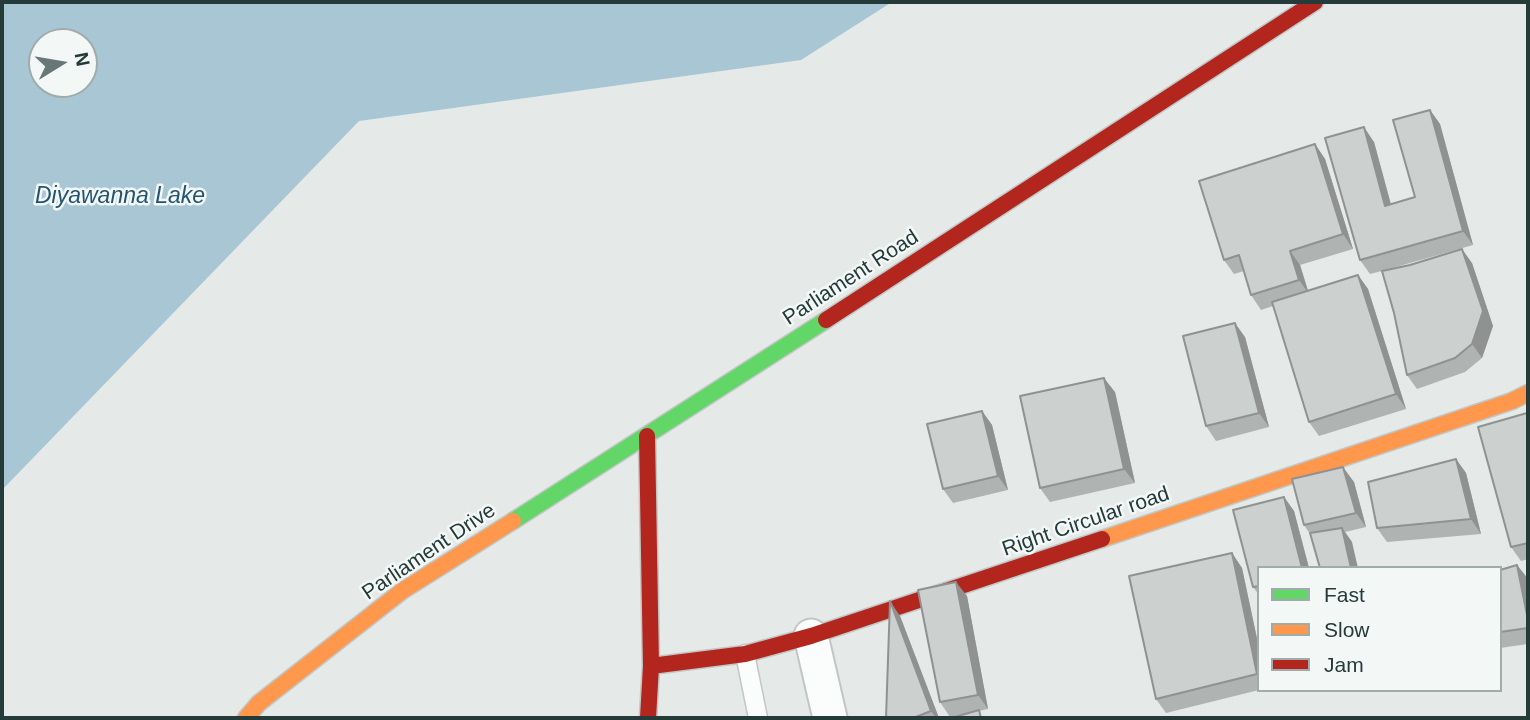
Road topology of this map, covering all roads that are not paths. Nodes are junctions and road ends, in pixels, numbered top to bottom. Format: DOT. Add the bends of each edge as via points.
graph roads {
  1 [pos="1315,2"];
  2 [pos="1528,393"];
  3 [pos="647,436"];
  4 [pos="811,636"];
  5 [pos="745,654"];
  6 [pos="651,666"];
  7 [pos="246,718"];
  8 [pos="648,718"];
  9 [pos="758,718"];
  10 [pos="830,718"];
  1 -- 3 [label="main road, Parliament Road"];
  2 -- 4 [label="main road, Right Circular road"];
  3 -- 6 [label="main road"];
  3 -- 7 [label="main road, Parliament Drive" via="402,591"];
  4 -- 5 [label="main road, Right Circular road"];
  4 -- 10 [label="street"];
  5 -- 6 [label="main road, Right Circular road"];
  5 -- 9 [label="lane"];
  6 -- 8 [label="main road"];
}
